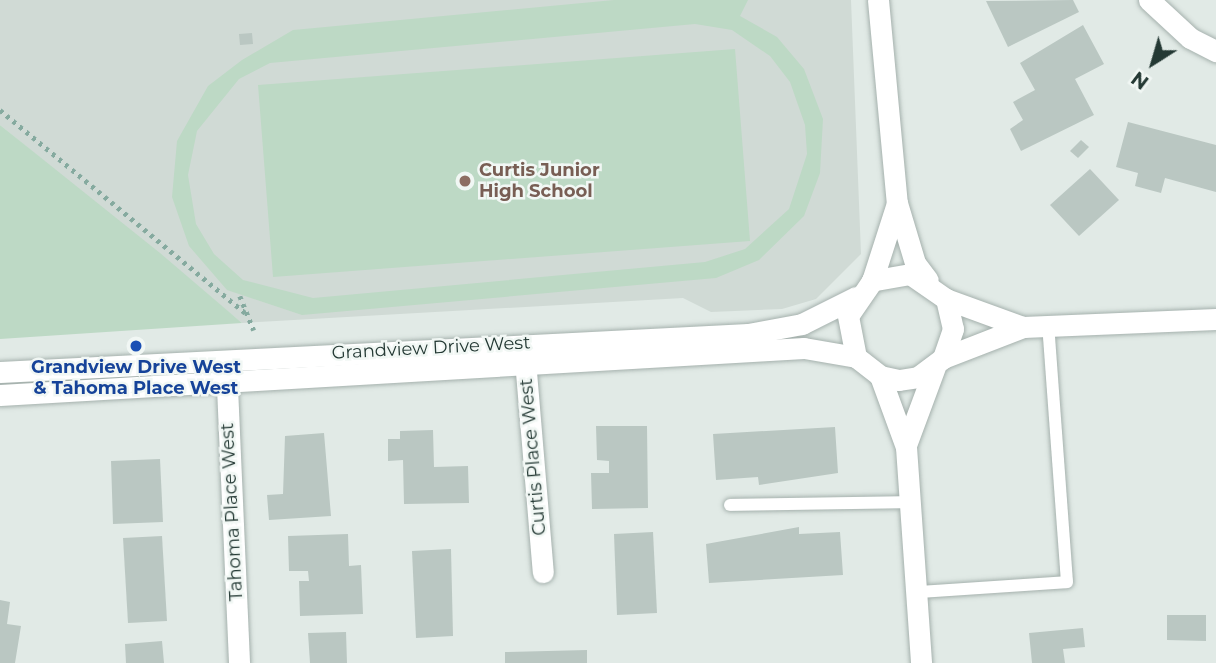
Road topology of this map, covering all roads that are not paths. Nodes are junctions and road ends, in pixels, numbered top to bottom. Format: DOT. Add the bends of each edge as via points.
graph roads {
  1 [pos="878,0"];
  2 [pos="1149,0"];
  3 [pos="1216,51"];
  4 [pos="898,203"];
  5 [pos="928,280"];
  6 [pos="872,281"];
  7 [pos="856,296"];
  8 [pos="946,299"];
  9 [pos="1216,319"];
  10 [pos="1048,326"];
  11 [pos="1023,327"];
  12 [pos="524,342"];
  13 [pos="856,356"];
  14 [pos="226,360"];
  15 [pos="939,362"];
  16 [pos="526,367"];
  17 [pos="0,372"];
  18 [pos="880,376"];
  19 [pos="226,383"];
  20 [pos="0,395"];
  21 [pos="906,447"];
  22 [pos="911,502"];
  23 [pos="730,505"];
  24 [pos="542,572"];
  25 [pos="918,592"];
  26 [pos="239,663"];
  27 [pos="921,663"];
  1 -- 4 [label="street"];
  2 -- 3 [label="street" via="1175,26"];
  4 -- 5 [label="street" via="915,263"];
  4 -- 6 [label="street"];
  5 -- 6 [label="street" via="890,274"];
  5 -- 8 [label="street"];
  6 -- 7 [label="street"];
  7 -- 12 [label="street, Grandview Drive West" via="802,324 748,334"];
  7 -- 13 [label="street" via="848,337"];
  8 -- 11 [label="street"];
  8 -- 15 [label="street" via="953,329"];
  9 -- 10 [label="street"];
  10 -- 11 [label="street"];
  10 -- 25 [label="lane" via="1067,582"];
  11 -- 15 [label="street"];
  12 -- 14 [label="street, Grandview Drive West"];
  12 -- 16 [label="street, Curtis Place West"];
  13 -- 16 [label="street, Grandview Drive West" via="804,348"];
  13 -- 18 [label="street"];
  14 -- 17 [label="street, Grandview Drive West"];
  14 -- 19 [label="street, Tahoma Place West"];
  15 -- 18 [label="street" via="918,377"];
  15 -- 21 [label="street"];
  16 -- 19 [label="street, Grandview Drive West"];
  16 -- 24 [label="street, Curtis Place West"];
  18 -- 21 [label="street"];
  19 -- 20 [label="street, Grandview Drive West"];
  19 -- 26 [label="street, Tahoma Place West"];
  21 -- 22 [label="street"];
  22 -- 23 [label="lane"];
  22 -- 25 [label="street"];
  25 -- 27 [label="street"];
}
